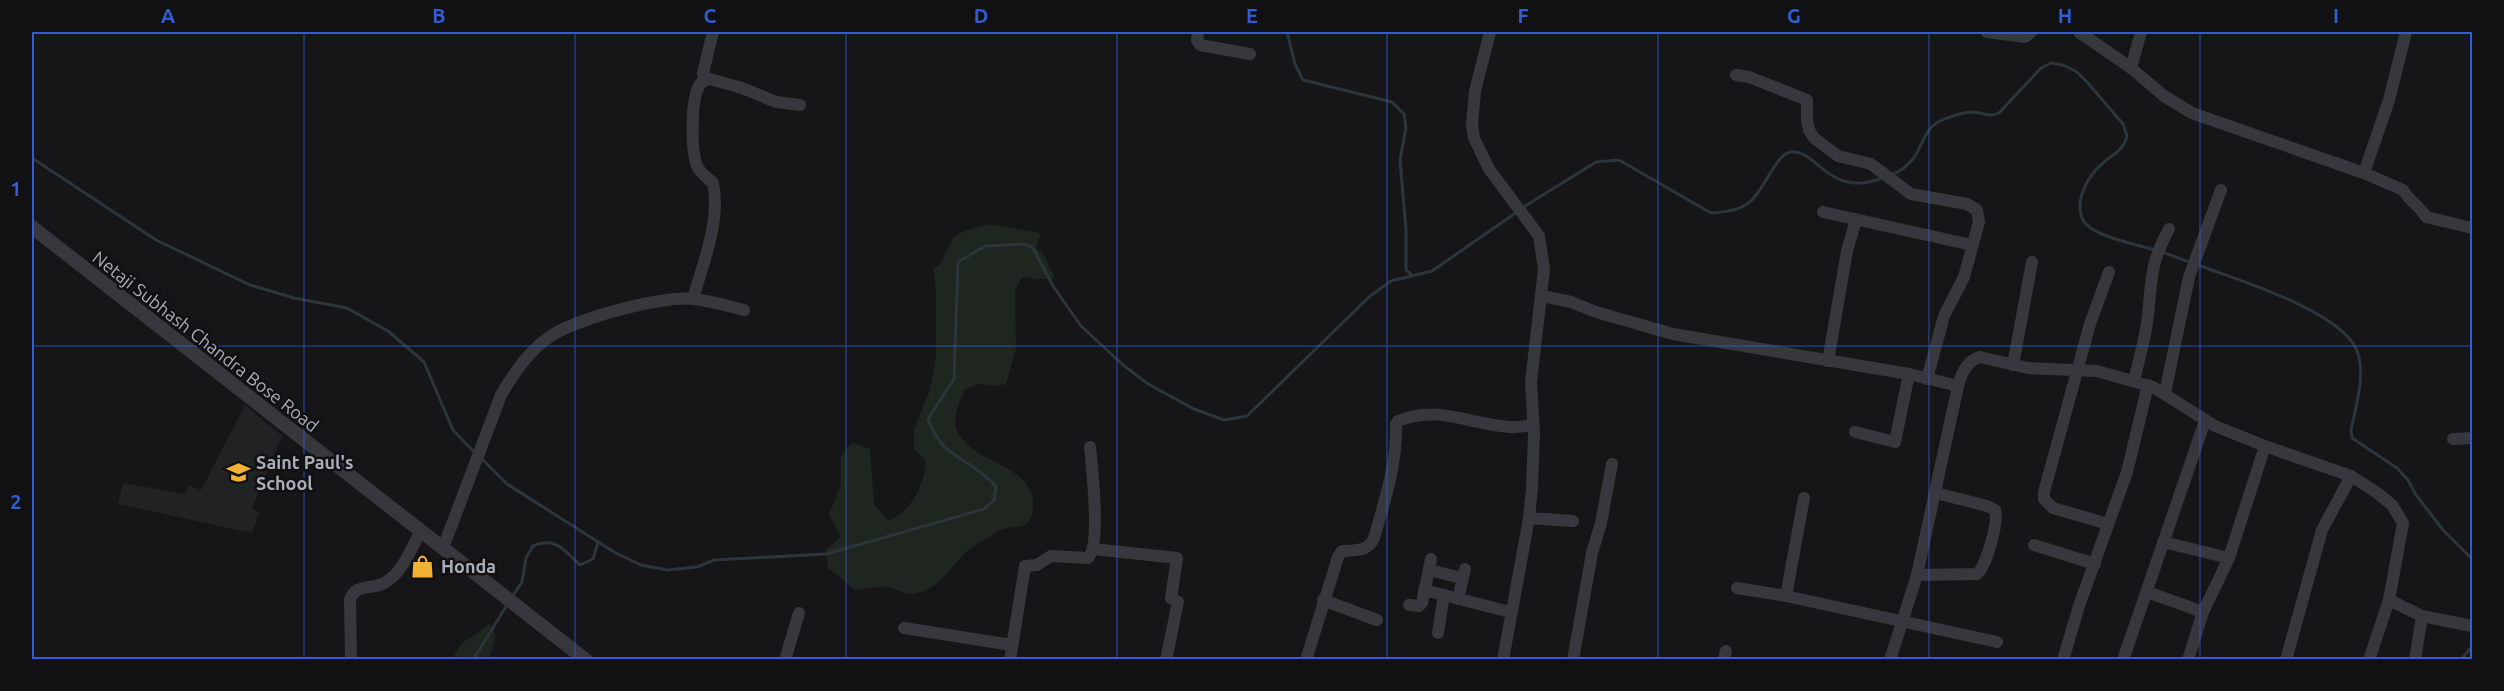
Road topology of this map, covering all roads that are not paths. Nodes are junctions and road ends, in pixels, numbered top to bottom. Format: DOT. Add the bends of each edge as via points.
graph roads {
  1 [pos="713,32"];
  2 [pos="1198,32"];
  3 [pos="1490,32"];
  4 [pos="1987,32"];
  5 [pos="2031,32"];
  6 [pos="2079,32"];
  7 [pos="2140,32"];
  8 [pos="2406,32"];
  9 [pos="1250,54"];
  10 [pos="2131,68"];
  11 [pos="1736,75"];
  12 [pos="704,80"];
  13 [pos="800,105"];
  14 [pos="2364,173"];
  15 [pos="2221,190"];
  16 [pos="1823,212"];
  17 [pos="1856,220"];
  18 [pos="32,227"];
  19 [pos="2472,228"];
  20 [pos="2169,229"];
  21 [pos="1972,246"];
  22 [pos="2032,262"];
  23 [pos="2109,272"];
  24 [pos="1542,296"];
  25 [pos="693,299"];
  26 [pos="744,310"];
  27 [pos="1828,361"];
  28 [pos="2013,364"];
  29 [pos="2079,369"];
  30 [pos="1910,374"];
  31 [pos="1927,379"];
  32 [pos="2134,381"];
  33 [pos="2148,385"];
  34 [pos="1958,386"];
  35 [pos="2165,393"];
  36 [pos="2205,422"];
  37 [pos="1533,425"];
  38 [pos="1855,432"];
  39 [pos="2472,438"];
  40 [pos="2453,439"];
  41 [pos="2265,446"];
  42 [pos="1090,447"];
  43 [pos="1612,464"];
  44 [pos="2351,476"];
  45 [pos="1936,493"];
  46 [pos="1804,498"];
  47 [pos="1529,518"];
  48 [pos="1573,521"];
  49 [pos="2108,524"];
  50 [pos="421,530"];
  51 [pos="2163,542"];
  52 [pos="2034,545"];
  53 [pos="443,548"];
  54 [pos="1093,549"];
  55 [pos="2229,558"];
  56 [pos="2095,564"];
  57 [pos="1917,575"];
  58 [pos="1737,588"];
  59 [pos="1424,590"];
  60 [pos="2147,592"];
  61 [pos="1444,595"];
  62 [pos="1786,596"];
  63 [pos="1458,599"];
  64 [pos="1323,600"];
  65 [pos="2389,600"];
  66 [pos="1409,605"];
  67 [pos="1510,612"];
  68 [pos="2203,612"];
  69 [pos="799,613"];
  70 [pos="2422,616"];
  71 [pos="1377,620"];
  72 [pos="1904,621"];
  73 [pos="2472,626"];
  74 [pos="904,628"];
  75 [pos="1438,633"];
  76 [pos="1997,642"];
  77 [pos="1012,645"];
  78 [pos="351,660"];
  79 [pos="586,660"];
  80 [pos="785,660"];
  81 [pos="1010,660"];
  82 [pos="1166,660"];
  83 [pos="1306,660"];
  84 [pos="1503,660"];
  85 [pos="1573,660"];
  86 [pos="1890,660"];
  87 [pos="2063,660"];
  88 [pos="2123,660"];
  89 [pos="2188,660"];
  90 [pos="2286,660"];
  91 [pos="2369,660"];
  92 [pos="2415,660"];
  1 -- 12 [label="street"];
  2 -- 9 [label="street" via="1200,45"];
  3 -- 24 [label="street" via="1475,91 1473,132 1485,162 1536,231 1542,252"];
  4 -- 5 [label="street" via="2025,37"];
  6 -- 10 [label="street"];
  7 -- 10 [label="street"];
  8 -- 14 [label="street" via="2389,100"];
  10 -- 14 [label="street" via="2192,113"];
  11 -- 21 [label="street" via="1807,100 1807,125 1814,138 1838,156 1871,164 1916,195 1975,208 1979,222"];
  12 -- 13 [label="street" via="742,88 776,102"];
  12 -- 25 [label="street" via="697,95 693,129 698,168 714,186 714,211"];
  14 -- 19 [label="street" via="2403,190 2426,218"];
  15 -- 35 [label="street" via="2194,262"];
  16 -- 17 [label="street"];
  17 -- 21 [label="street"];
  17 -- 27 [label="street"];
  18 -- 50 [label="street, Netaji Subhash Chandra Bose Road"];
  20 -- 32 [label="street" via="2159,249 2148,293 2148,316"];
  21 -- 31 [label="street" via="1962,284 1944,316"];
  22 -- 28 [label="street"];
  23 -- 29 [label="street"];
  24 -- 27 [label="street" via="1655,330"];
  24 -- 37 [label="street" via="1531,382"];
  25 -- 26 [label="street"];
  25 -- 53 [label="street" via="651,302 561,330 546,339 513,375 501,395"];
  27 -- 30 [label="street"];
  28 -- 29 [label="street" via="2036,369"];
  28 -- 34 [label="street" via="1975,358 1966,367"];
  29 -- 32 [label="street"];
  29 -- 49 [label="street" via="2044,499 2053,508"];
  30 -- 31 [label="street"];
  30 -- 38 [label="street" via="1895,442"];
  31 -- 34 [label="street"];
  32 -- 33 [label="street"];
  33 -- 35 [label="street"];
  33 -- 49 [label="street" via="2127,471"];
  34 -- 45 [label="street"];
  35 -- 36 [label="street"];
  36 -- 41 [label="street"];
  36 -- 51 [label="street"];
  37 -- 47 [label="street"];
  37 -- 64 [label="street" via="1496,426 1448,415 1398,421 1390,485 1374,538 1365,550 1342,551"];
  39 -- 40 [label="street"];
  41 -- 44 [label="street"];
  41 -- 55 [label="street"];
  42 -- 54 [label="street"];
  43 -- 85 [label="street"];
  44 -- 65 [label="street" via="2392,505 2403,523"];
  44 -- 90 [label="street" via="2322,530"];
  45 -- 57 [label="street"];
  45 -- 57 [label="street" via="1992,508 1996,518 1984,565 1977,574"];
  46 -- 62 [label="street"];
  47 -- 48 [label="street"];
  47 -- 67 [label="street"];
  49 -- 56 [label="street"];
  50 -- 53 [label="street, Netaji Subhash Chandra Bose Road"];
  50 -- 78 [label="street" via="393,577 382,585 352,592"];
  51 -- 55 [label="street"];
  51 -- 60 [label="street"];
  52 -- 56 [label="street"];
  53 -- 79 [label="street, Netaji Subhash Chandra Bose Road"];
  54 -- 77 [label="street" via="1088,558 1052,556 1037,565 1025,566"];
  54 -- 82 [label="street" via="1177,558 1171,598 1178,602"];
  55 -- 68 [label="street"];
  56 -- 87 [label="street"];
  57 -- 72 [label="street"];
  58 -- 62 [label="street"];
  59 -- 61 [label="street"];
  59 -- 63 [label="street" via="1430,564 1463,573"];
  59 -- 66 [label="street" via="1422,603"];
  60 -- 68 [label="street"];
  60 -- 88 [label="street"];
  61 -- 63 [label="street"];
  61 -- 75 [label="street"];
  62 -- 72 [label="street"];
  63 -- 67 [label="street"];
  64 -- 71 [label="street"];
  64 -- 83 [label="street"];
  65 -- 70 [label="street"];
  65 -- 91 [label="street"];
  67 -- 84 [label="street"];
  68 -- 89 [label="street"];
  69 -- 80 [label="street"];
  70 -- 73 [label="street"];
  70 -- 92 [label="street"];
  72 -- 76 [label="street"];
  72 -- 86 [label="street"];
  74 -- 77 [label="street"];
  77 -- 81 [label="street"];
}
